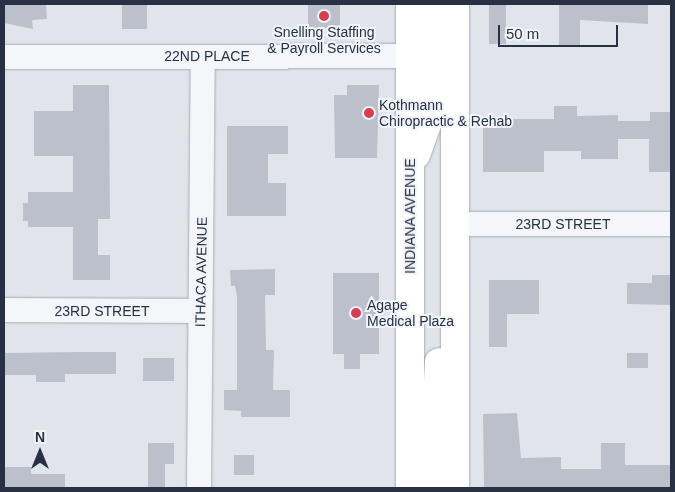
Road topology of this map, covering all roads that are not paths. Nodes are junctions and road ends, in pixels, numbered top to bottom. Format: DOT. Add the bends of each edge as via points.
graph roads {
  1 [pos="410,4"];
  2 [pos="432,4"];
  3 [pos="455,4"];
  4 [pos="410,56"];
  5 [pos="4,57"];
  6 [pos="203,57"];
  7 [pos="410,171"];
  8 [pos="455,224"];
  9 [pos="671,224"];
  10 [pos="4,310"];
  11 [pos="200,311"];
  12 [pos="199,488"];
  13 [pos="410,488"];
  14 [pos="433,488"];
  15 [pos="455,488"];
  1 -- 4 [label="main road, INDIANA AVENUE"];
  2 -- 7 [label="main road" via="429,119"];
  3 -- 8 [label="main road"];
  4 -- 6 [label="street, 22ND PLACE"];
  4 -- 7 [label="main road, INDIANA AVENUE"];
  5 -- 6 [label="street, 22ND PLACE"];
  6 -- 11 [label="street, ITHACA AVENUE"];
  7 -- 13 [label="main road, INDIANA AVENUE"];
  8 -- 9 [label="street, 23RD STREET"];
  8 -- 14 [label="main road" via="436,385"];
  8 -- 15 [label="main road"];
  10 -- 11 [label="street, 23RD STREET"];
  11 -- 12 [label="street, ITHACA AVENUE"];
}
